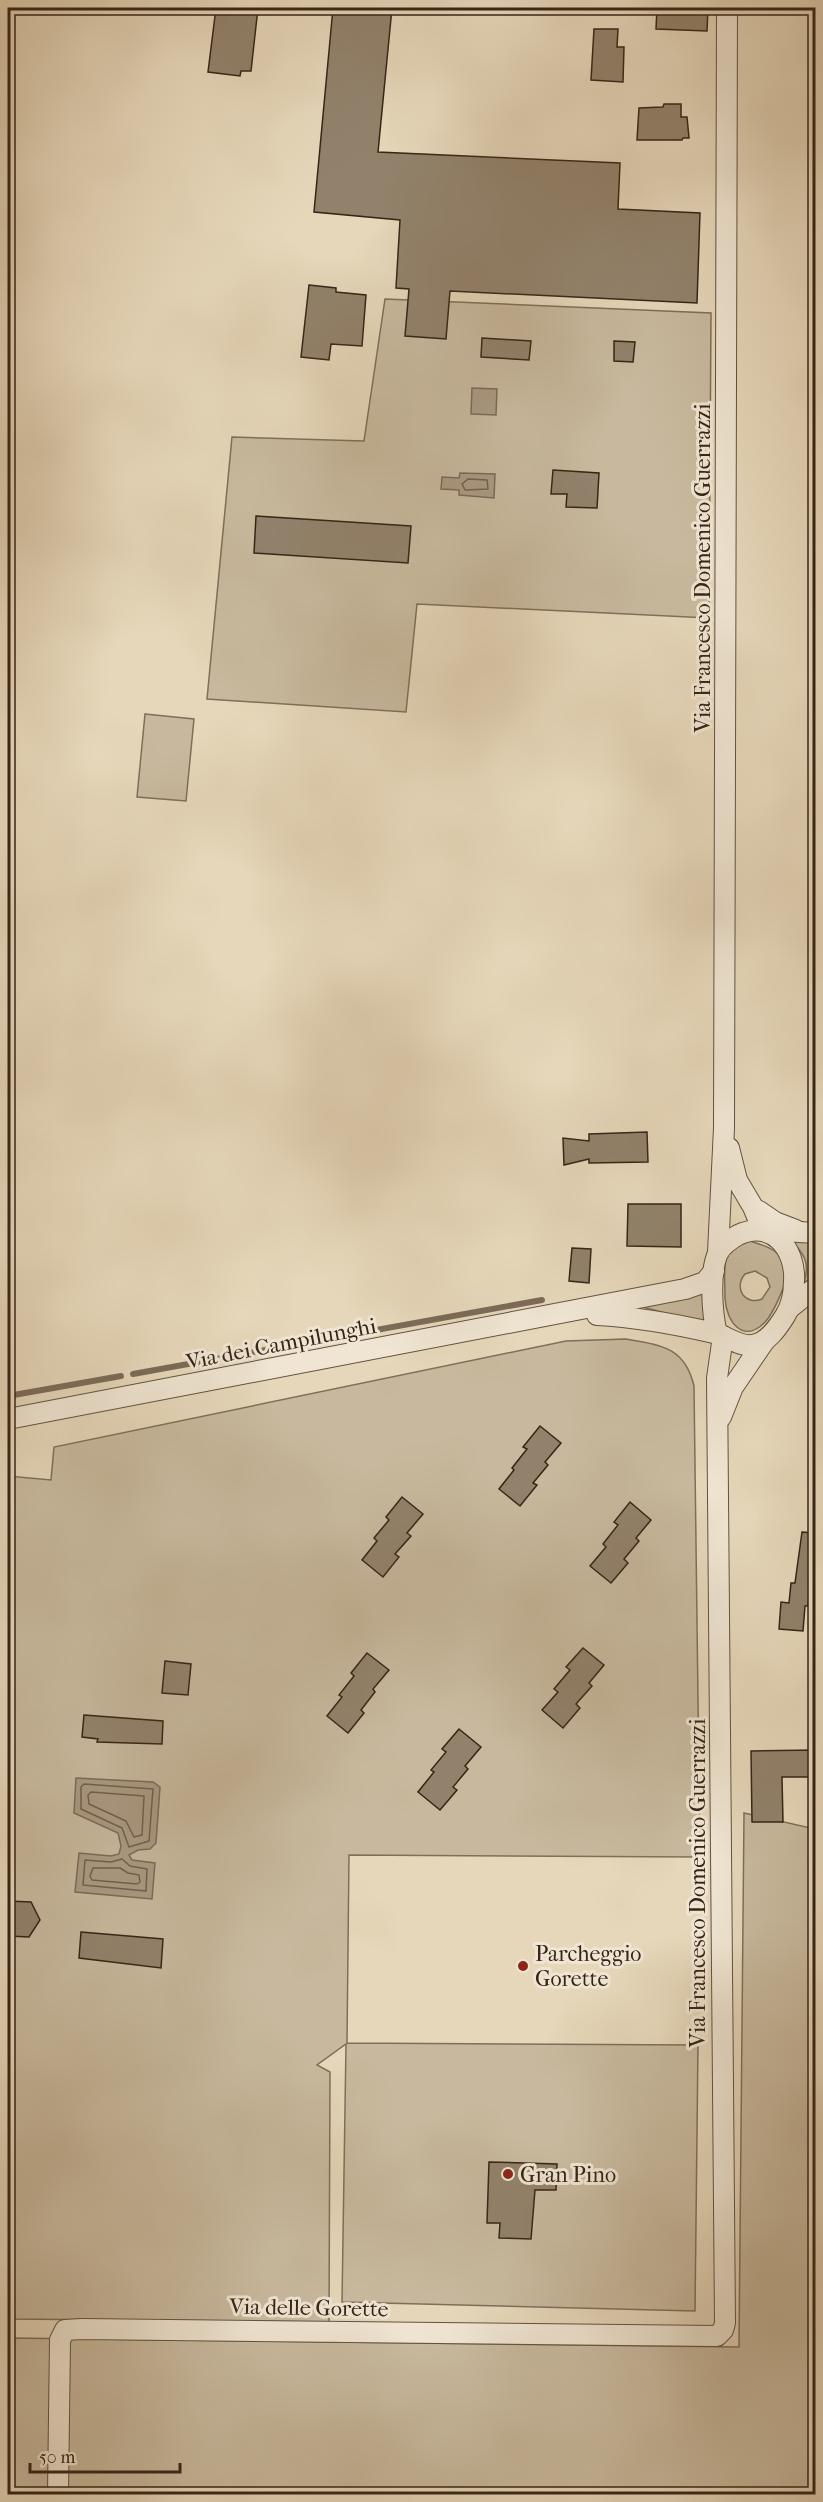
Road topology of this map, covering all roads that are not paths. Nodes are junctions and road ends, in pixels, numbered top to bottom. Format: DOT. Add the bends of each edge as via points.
graph roads {
  1 [pos="727,8"];
  2 [pos="724,1128"];
  3 [pos="753,1207"];
  4 [pos="765,1231"];
  5 [pos="806,1231"];
  6 [pos="716,1262"];
  7 [pos="816,1287"];
  8 [pos="791,1307"];
  9 [pos="564,1314"];
  10 [pos="720,1335"];
  11 [pos="765,1340"];
  12 [pos="8,1419"];
  13 [pos="718,1428"];
  14 [pos="717,2336"];
  15 [pos="58,2494"];
  1 -- 2 [label="street, Via Francesco Domenico Guerrazzi"];
  2 -- 3 [label="street, Via Francesco Domenico Guerrazzi" via="737,1180"];
  2 -- 6 [label="street, Via Francesco Domenico Guerrazzi"];
  3 -- 4 [label="street, Via Francesco Domenico Guerrazzi"];
  3 -- 5 [label="street" via="765,1217"];
  4 -- 5 [label="street"];
  4 -- 6 [label="street" via="745,1232 730,1239"];
  4 -- 8 [label="street" via="781,1242 795,1268"];
  6 -- 9 [label="street, Via dei Campilunghi" via="705,1282 685,1289"];
  6 -- 10 [label="street" via="714,1320"];
  7 -- 8 [label="street"];
  8 -- 11 [label="street"];
  9 -- 10 [label="street, Via dei Campilunghi" via="633,1316"];
  9 -- 12 [label="street, Via dei Campilunghi"];
  10 -- 11 [label="street" via="748,1345"];
  10 -- 13 [label="street, Via Francesco Domenico Guerrazzi"];
  11 -- 13 [label="street, Via Francesco Domenico Guerrazzi" via="733,1387"];
  13 -- 14 [label="street, Via Francesco Domenico Guerrazzi" via="725,2323"];
  14 -- 15 [label="street, Via delle Gorette" via="82,2328 65,2331 60,2340"];
}
